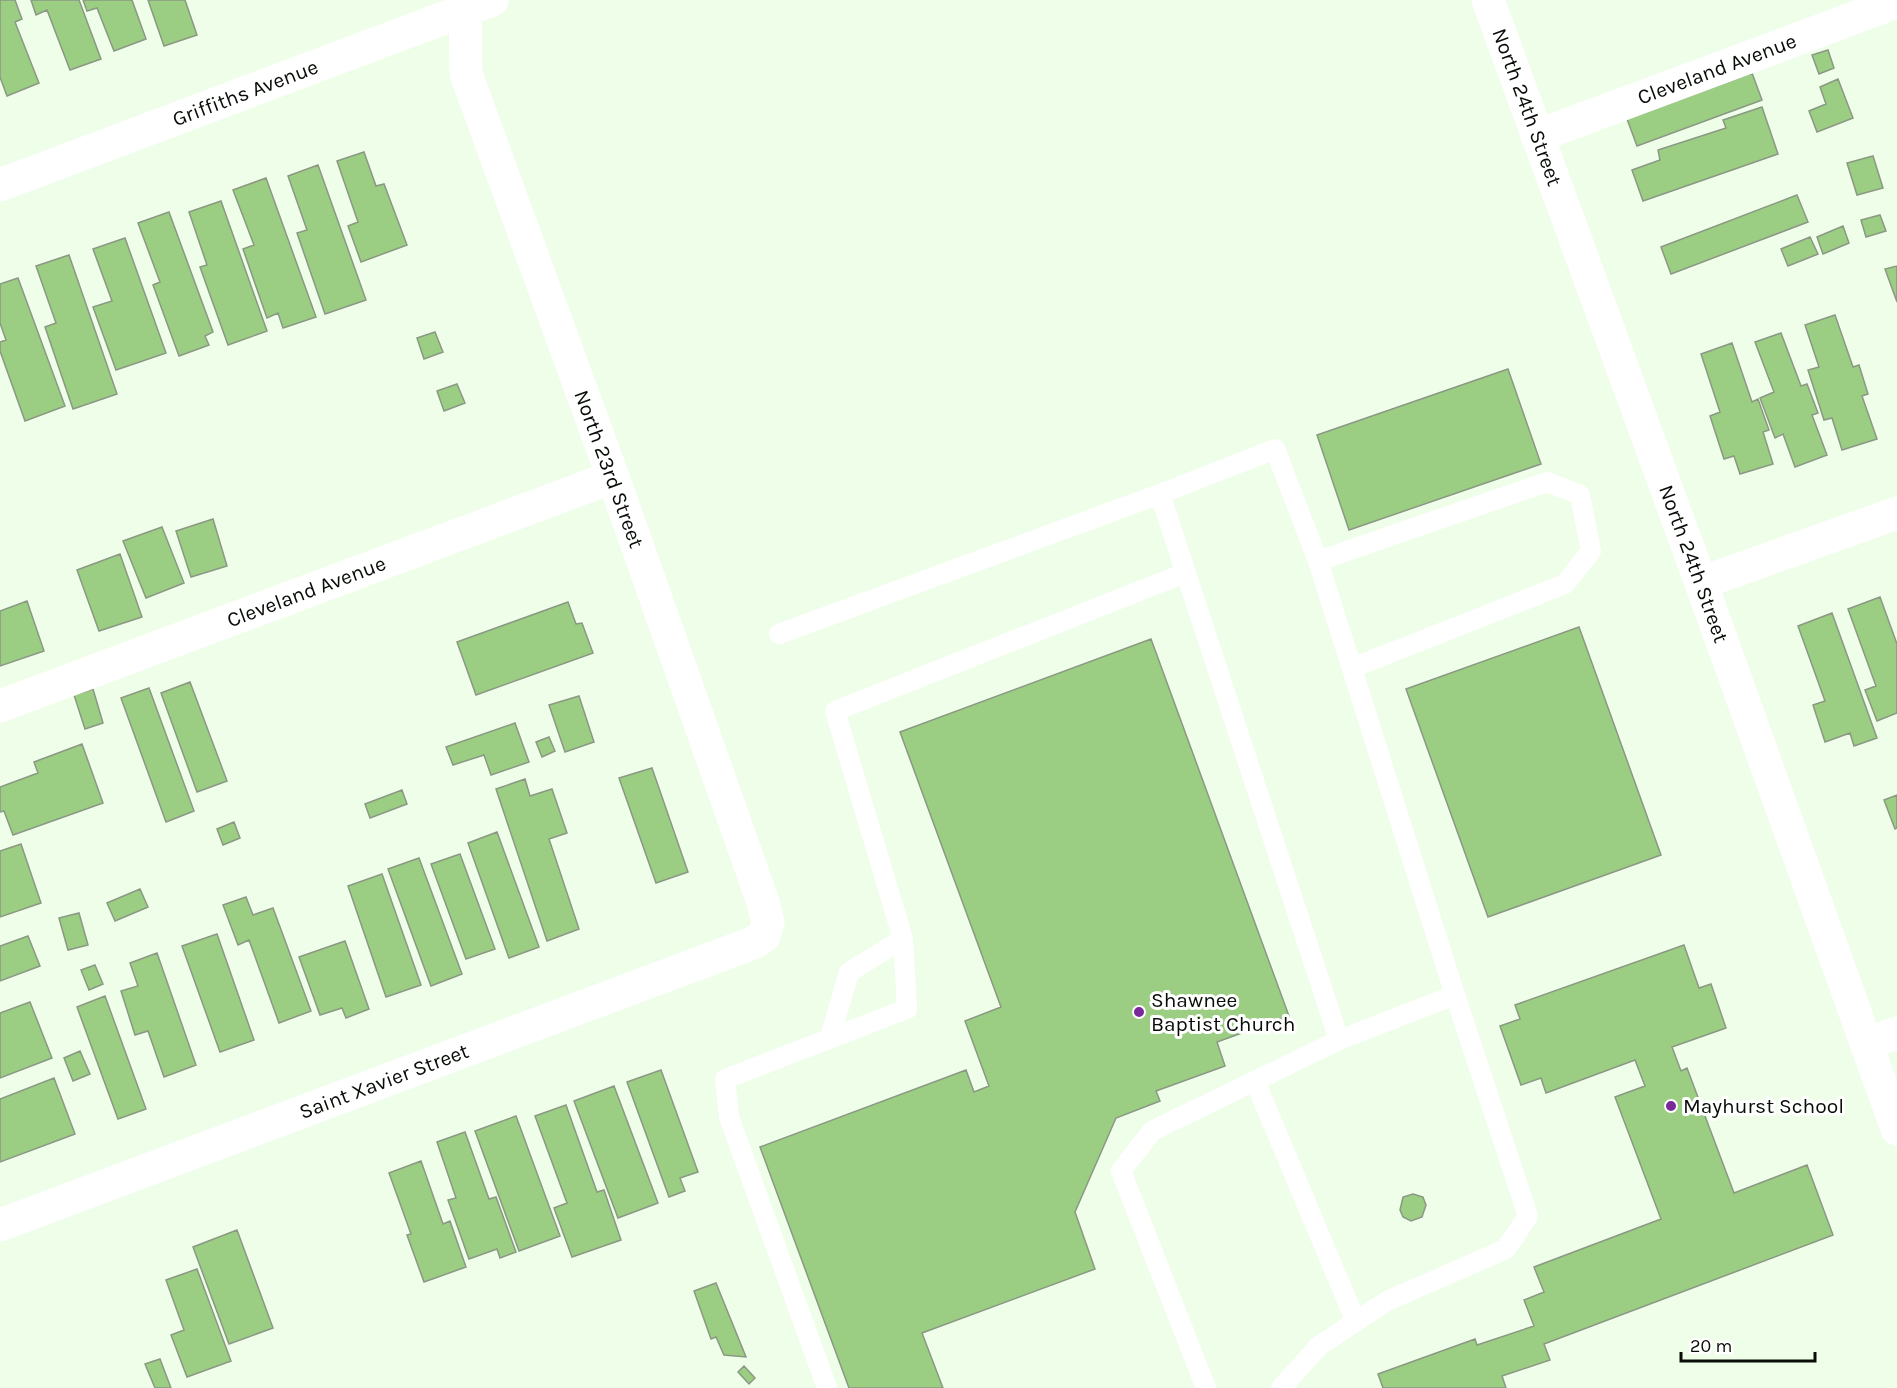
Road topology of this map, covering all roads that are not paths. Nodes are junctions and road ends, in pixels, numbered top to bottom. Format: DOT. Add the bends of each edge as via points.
graph roads {
  1 [pos="1488,0"];
  2 [pos="1897,2"];
  3 [pos="474,3"];
  4 [pos="1537,136"];
  5 [pos="0,185"];
  6 [pos="613,477"];
  7 [pos="1160,494"];
  8 [pos="1897,513"];
  9 [pos="1318,561"];
  10 [pos="1185,573"];
  11 [pos="1701,583"];
  12 [pos="779,634"];
  13 [pos="1352,668"];
  14 [pos="0,706"];
  15 [pos="764,936"];
  16 [pos="903,939"];
  17 [pos="1455,995"];
  18 [pos="1897,1033"];
  19 [pos="830,1038"];
  20 [pos="1339,1040"];
  21 [pos="1866,1044"];
  22 [pos="1255,1081"];
  23 [pos="1897,1130"];
  24 [pos="0,1225"];
  25 [pos="1356,1322"];
  26 [pos="828,1388"];
  27 [pos="1206,1388"];
  28 [pos="1281,1388"];
  1 -- 4 [label="street, North 24th Street"];
  2 -- 4 [label="street, Cleveland Avenue"];
  3 -- 5 [label="street, Griffiths Avenue"];
  3 -- 6 [label="street, North 23rd Street" via="466,74"];
  4 -- 11 [label="street, North 24th Street"];
  6 -- 14 [label="street, Cleveland Avenue"];
  6 -- 15 [label="street, North 23rd Street" via="764,902 768,922"];
  7 -- 9 [label="lane" via="1275,449"];
  7 -- 10 [label="lane"];
  7 -- 12 [label="lane"];
  8 -- 11 [label="street"];
  9 -- 13 [label="lane"];
  9 -- 13 [label="lane" via="1547,482 1580,495 1591,551 1564,584"];
  10 -- 16 [label="lane" via="835,711"];
  10 -- 20 [label="lane"];
  11 -- 21 [label="street, North 24th Street"];
  13 -- 17 [label="lane"];
  15 -- 24 [label="street, Saint Xavier Street"];
  16 -- 19 [label="lane" via="849,972"];
  16 -- 19 [label="lane" via="907,1009"];
  17 -- 20 [label="lane"];
  17 -- 25 [label="lane" via="1528,1216 1506,1249 1387,1301"];
  18 -- 21 [label="street"];
  19 -- 26 [label="lane" via="725,1079 729,1117"];
  20 -- 22 [label="lane"];
  21 -- 23 [label="street, North 24th Street"];
  22 -- 25 [label="lane"];
  22 -- 27 [label="lane" via="1152,1131 1121,1171"];
  25 -- 28 [label="lane" via="1319,1346"];
}
